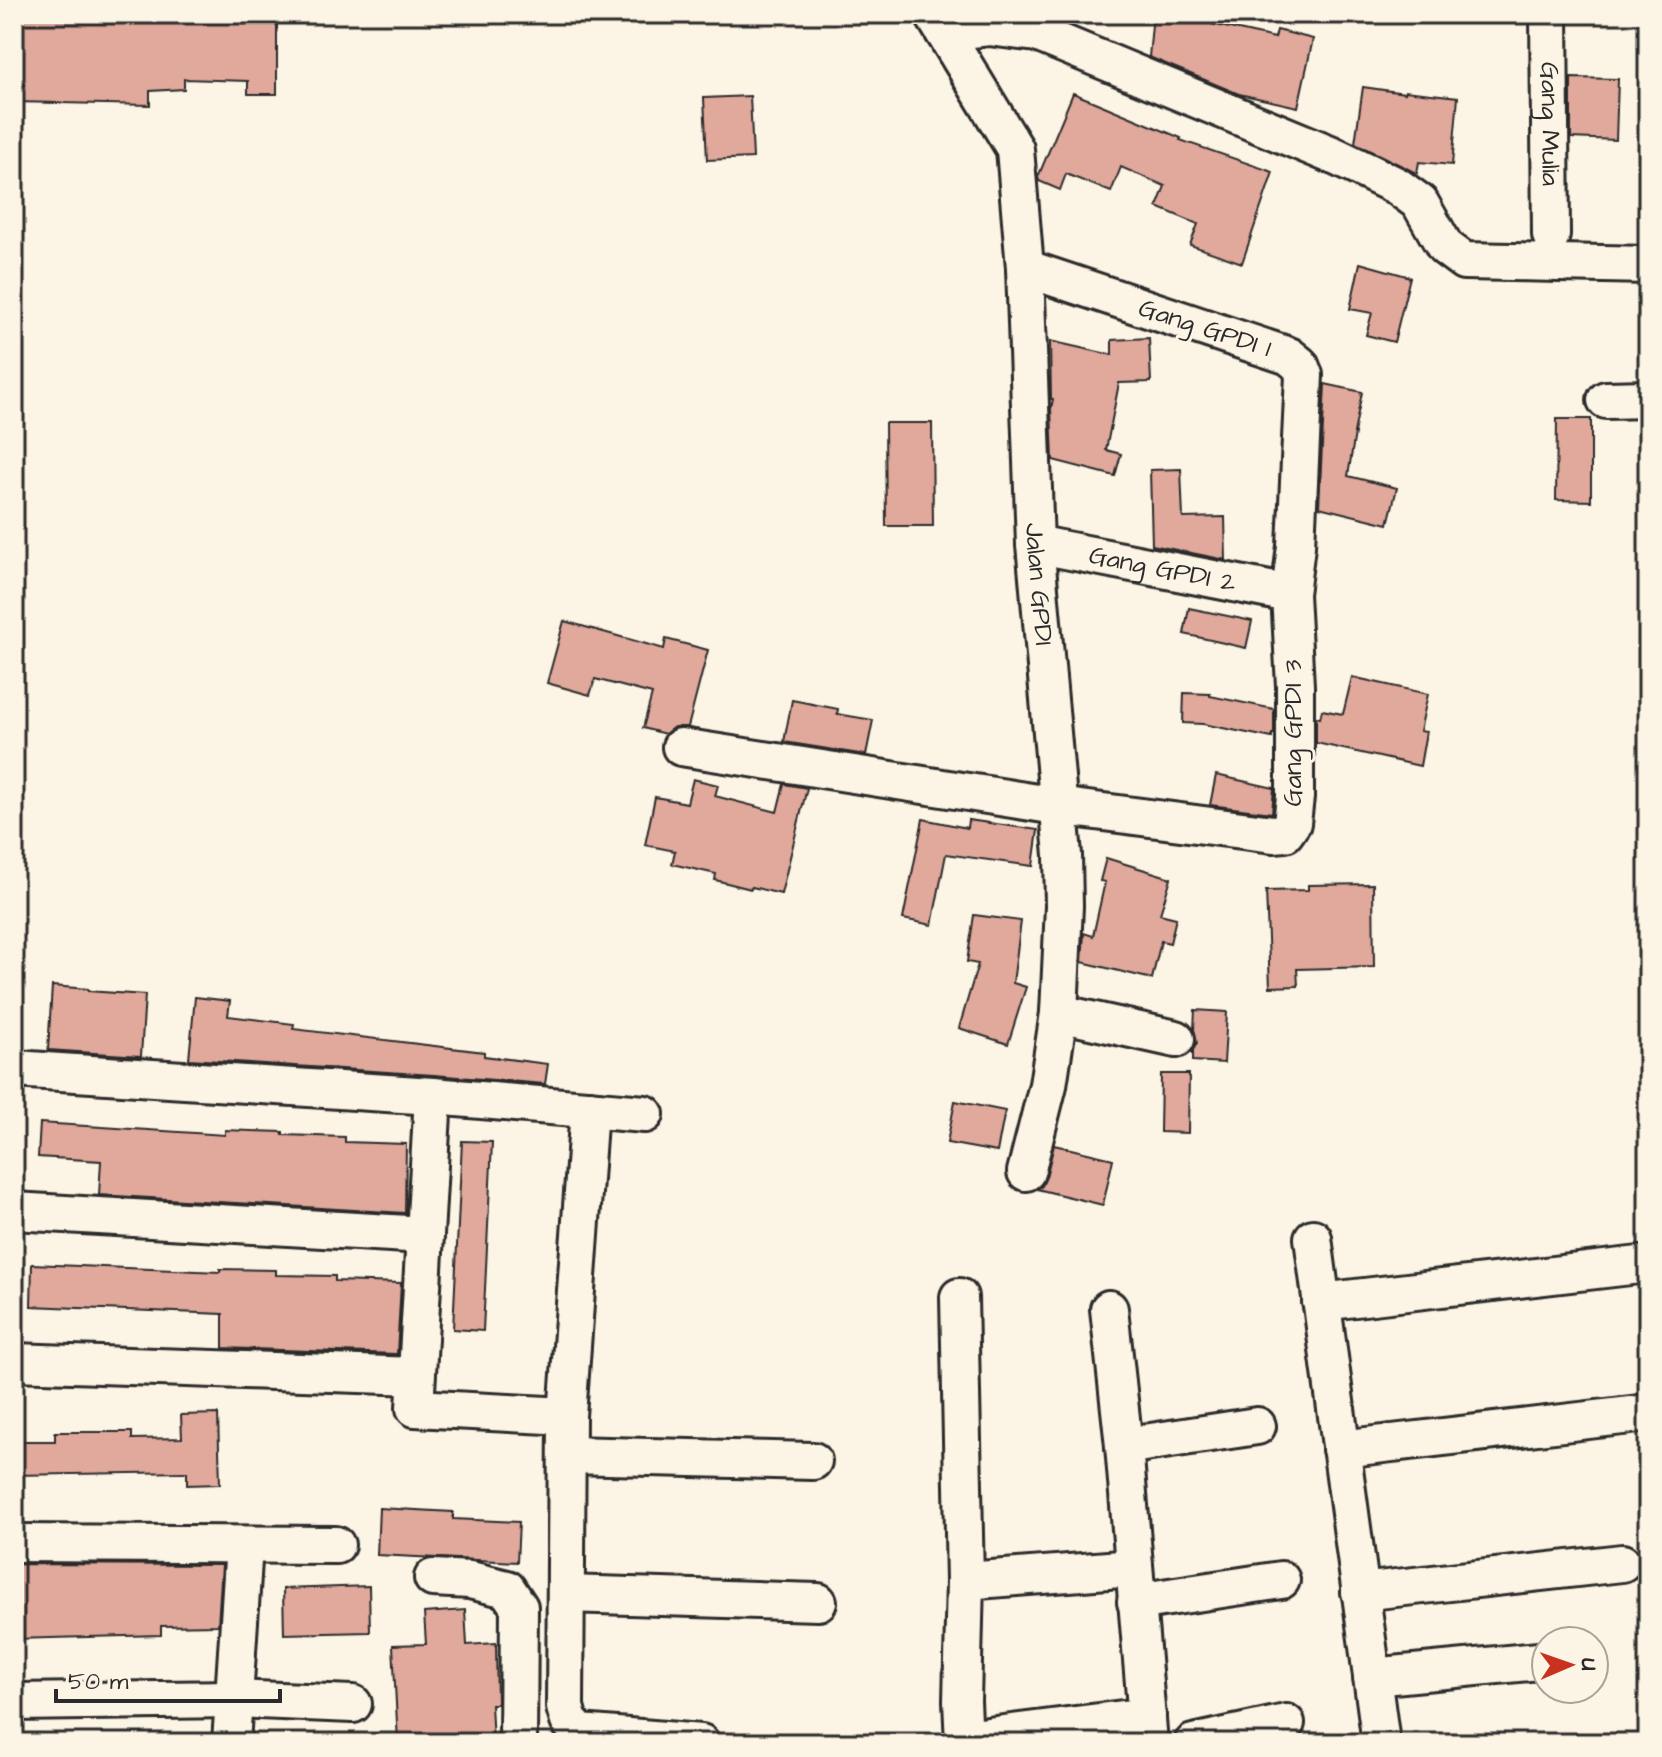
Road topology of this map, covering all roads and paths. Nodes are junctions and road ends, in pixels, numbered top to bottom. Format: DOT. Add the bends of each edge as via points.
graph roads {
  1 [pos="1549,14"];
  2 [pos="938,23"];
  3 [pos="1551,235"];
  4 [pos="1648,265"];
  5 [pos="1025,268"];
  6 [pos="1648,399"];
  7 [pos="1606,400"];
  8 [pos="1035,544"];
  9 [pos="1290,594"];
  10 [pos="681,747"];
  11 [pos="1057,806"];
  12 [pos="1059,1013"];
  13 [pos="1176,1039"];
  14 [pos="14,1069"];
  15 [pos="433,1096"];
  16 [pos="589,1109"];
  17 [pos="645,1114"];
  18 [pos="1026,1172"];
  19 [pos="14,1211"];
  20 [pos="425,1235"];
  21 [pos="1313,1238"];
  22 [pos="1648,1264"];
  23 [pos="959,1297"];
  24 [pos="1321,1302"];
  25 [pos="1109,1309"];
  26 [pos="14,1362"];
  27 [pos="416,1376"];
  28 [pos="1648,1413"];
  29 [pos="567,1416"];
  30 [pos="1257,1426"];
  31 [pos="1124,1446"];
  32 [pos="1341,1449"];
  33 [pos="567,1455"];
  34 [pos="813,1461"];
  35 [pos="14,1543"];
  36 [pos="244,1545"];
  37 [pos="336,1545"];
  38 [pos="1622,1563"];
  39 [pos="433,1578"];
  40 [pos="1281,1580"];
  41 [pos="965,1581"];
  42 [pos="1135,1585"];
  43 [pos="1360,1592"];
  44 [pos="566,1594"];
  45 [pos="818,1602"];
  46 [pos="1530,1662"];
  47 [pos="1372,1677"];
  48 [pos="233,1699"];
  49 [pos="14,1702"];
  50 [pos="353,1704"];
  51 [pos="1286,1723"];
  52 [pos="1148,1730"];
  53 [pos="964,1741"];
  54 [pos="231,1743"];
  55 [pos="518,1743"];
  56 [pos="701,1743"];
  57 [pos="1193,1743"];
  58 [pos="1381,1743"];
  1 -- 3 [label="street, Gang Mulia"];
  2 -- 4 [label="street" via="1037,33 1337,157 1420,203 1445,247 1464,261"];
  2 -- 5 [label="street, Jalan GPDI" via="1015,149"];
  5 -- 8 [label="street, Jalan GPDI"];
  5 -- 9 [label="street, Gang GPDI 1" via="1289,356 1300,365 1304,375"];
  6 -- 7 [label="street"];
  8 -- 9 [label="street, Gang GPDI 2"];
  8 -- 11 [label="street, Jalan GPDI"];
  9 -- 11 [label="street, Gang GPDI 3" via="1295,797 1292,823 1285,833"];
  10 -- 11 [label="street"];
  11 -- 12 [label="street, Jalan GPDI" via="1064,906"];
  12 -- 13 [label="street"];
  12 -- 18 [label="street, Jalan GPDI"];
  14 -- 15 [label="street"];
  15 -- 16 [label="street"];
  15 -- 20 [label="street"];
  16 -- 17 [label="street"];
  16 -- 29 [label="street"];
  19 -- 20 [label="street"];
  20 -- 27 [label="street"];
  21 -- 24 [label="street"];
  22 -- 24 [label="street"];
  23 -- 41 [label="street"];
  24 -- 32 [label="street"];
  25 -- 31 [label="street"];
  26 -- 27 [label="street"];
  27 -- 29 [label="street" via="415,1408"];
  28 -- 32 [label="street"];
  29 -- 33 [label="street"];
  30 -- 31 [label="street"];
  31 -- 42 [label="street"];
  32 -- 43 [label="street"];
  33 -- 34 [label="street"];
  33 -- 44 [label="street"];
  35 -- 36 [label="street"];
  36 -- 37 [label="street"];
  36 -- 48 [label="street"];
  38 -- 43 [label="street"];
  39 -- 55 [label="street" via="507,1589 519,1607"];
  40 -- 42 [label="street"];
  41 -- 42 [label="street"];
  41 -- 53 [label="street"];
  42 -- 52 [label="street"];
  43 -- 47 [label="street"];
  44 -- 45 [label="street"];
  44 -- 56 [label="street" via="569,1721 580,1733"];
  46 -- 47 [label="street"];
  47 -- 58 [label="street"];
  48 -- 49 [label="street"];
  48 -- 50 [label="street"];
  48 -- 54 [label="street"];
  51 -- 57 [label="street"];
  52 -- 53 [label="street"];
}
